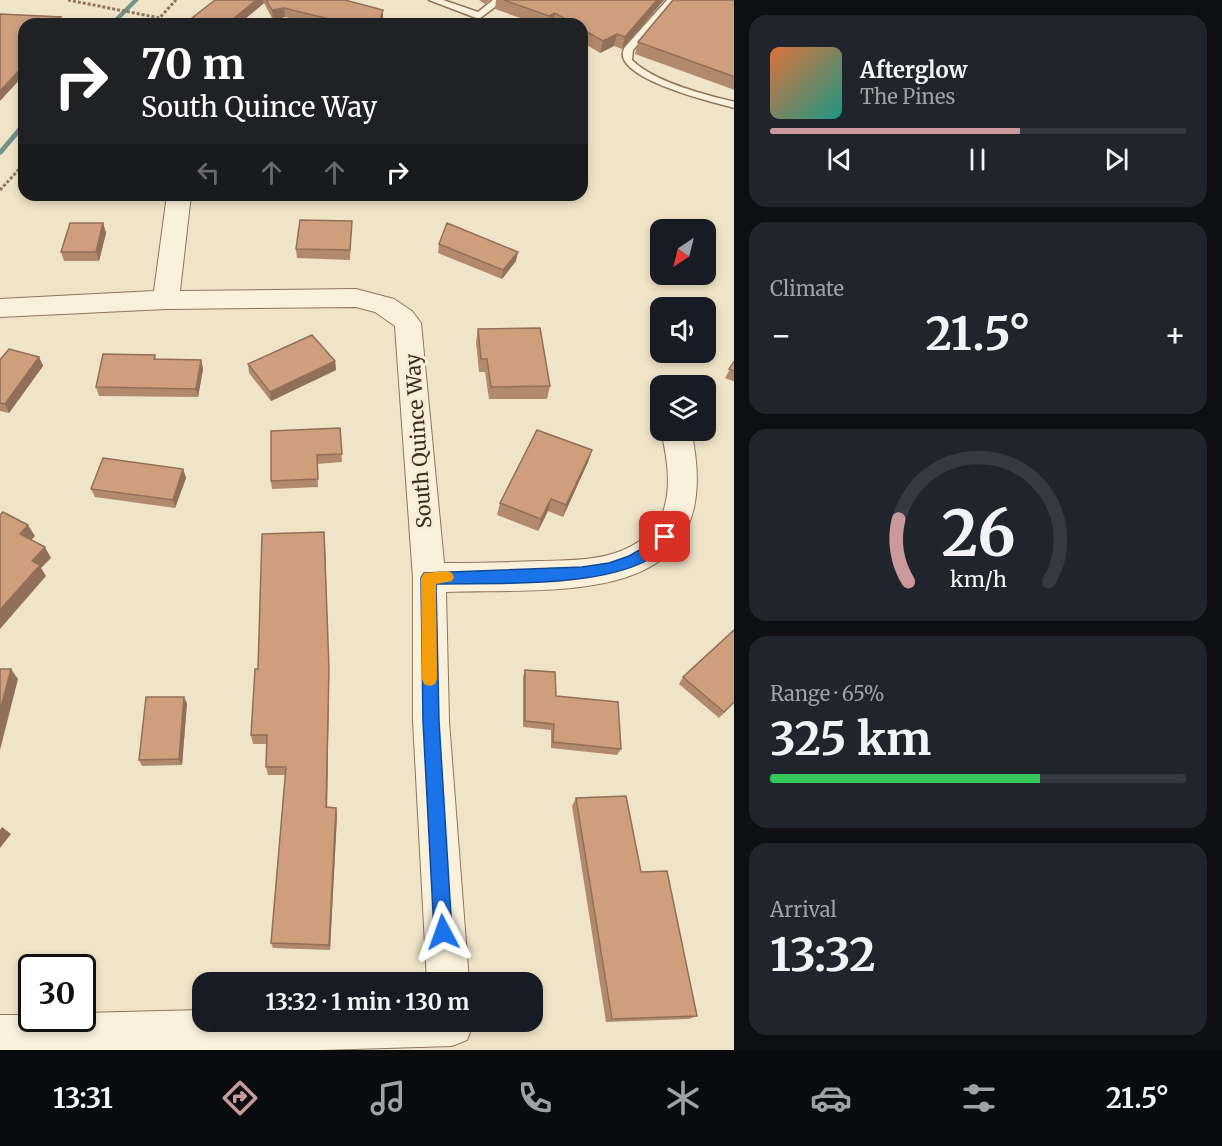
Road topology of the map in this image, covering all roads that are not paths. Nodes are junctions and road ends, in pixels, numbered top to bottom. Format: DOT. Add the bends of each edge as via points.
graph roads {
  1 [pos="434,0"];
  2 [pos="499,0"];
  3 [pos="672,0"];
  4 [pos="734,105"];
  5 [pos="178,201"];
  6 [pos="165,300"];
  7 [pos="0,308"];
  8 [pos="678,441"];
  9 [pos="429,578"];
  10 [pos="447,972"];
  11 [pos="453,1032"];
  12 [pos="0,1037"];
  1 -- 2 [label="lane" via="479,16"];
  3 -- 4 [label="lane" via="632,44 628,61 652,77"];
  5 -- 6 [label="street"];
  6 -- 7 [label="street"];
  6 -- 9 [label="street, South Quince Way" via="356,298 394,309 408,323"];
  8 -- 9 [label="street" via="685,476 677,519 665,537 633,561 582,573"];
  9 -- 10 [label="street, South Quince Way" via="431,721"];
  11 -- 12 [label="street"];
}
